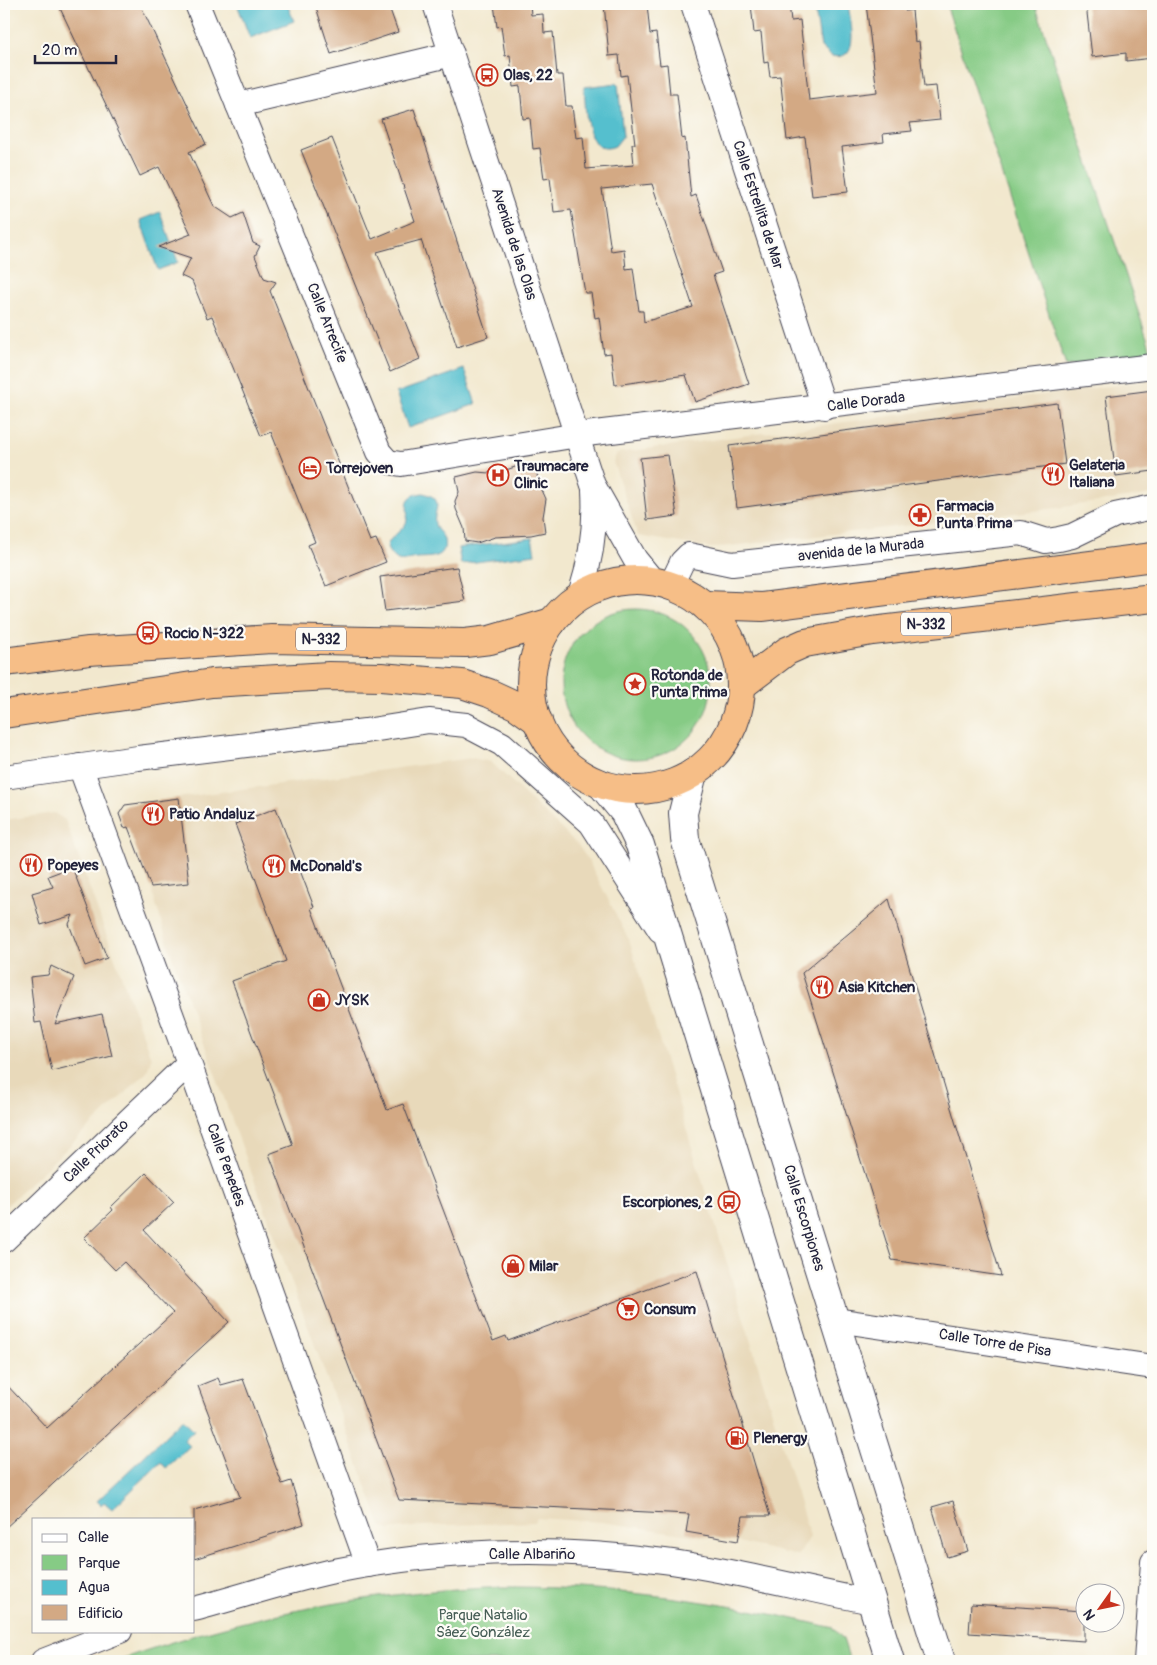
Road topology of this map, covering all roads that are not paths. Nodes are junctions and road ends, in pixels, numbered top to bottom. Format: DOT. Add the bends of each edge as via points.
graph roads {
  1 [pos="197,4"];
  2 [pos="435,4"];
  3 [pos="693,4"];
  4 [pos="452,54"];
  5 [pos="238,105"];
  6 [pos="1153,366"];
  7 [pos="824,407"];
  8 [pos="578,436"];
  9 [pos="594,485"];
  10 [pos="1153,508"];
  11 [pos="1153,556"];
  12 [pos="662,583"];
  13 [pos="580,595"];
  14 [pos="1153,598"];
  15 [pos="705,605"];
  16 [pos="552,622"];
  17 [pos="4,662"];
  18 [pos="741,686"];
  19 [pos="4,714"];
  20 [pos="538,721"];
  21 [pos="80,766"];
  22 [pos="693,773"];
  23 [pos="4,777"];
  24 [pos="601,784"];
  25 [pos="676,957"];
  26 [pos="189,1063"];
  27 [pos="4,1240"];
  28 [pos="836,1320"];
  29 [pos="1153,1367"];
  30 [pos="1153,1562"];
  31 [pos="368,1565"];
  32 [pos="872,1602"];
  33 [pos="195,1609"];
  34 [pos="117,1632"];
  35 [pos="43,1661"];
  36 [pos="890,1661"];
  37 [pos="941,1661"];
  38 [pos="1146,1661"];
  1 -- 5 [label="street, Calle Arrecife"];
  2 -- 4 [label="street, Avenida de las Olas"];
  3 -- 7 [label="street, Calle Estrellita de Mar"];
  4 -- 5 [label="street"];
  4 -- 8 [label="street, Avenida de las Olas"];
  5 -- 8 [label="street, Calle Arrecife" via="383,458 401,464"];
  6 -- 7 [label="street, Calle Dorada"];
  7 -- 8 [label="street, Calle Dorada"];
  8 -- 9 [label="street, Avenida de las Olas"];
  9 -- 12 [label="street, Avenida de las Olas" via="635,558"];
  9 -- 13 [label="street, Avenida de las Olas" via="596,513 588,572"];
  10 -- 12 [label="street, avenida de la Murada" via="1115,515 1072,536 1046,541 1021,533 732,564 689,555"];
  11 -- 15 [label="highway, N-332" via="762,607"];
  12 -- 13 [label="highway, N-332" via="628,580 603,585"];
  12 -- 15 [label="highway, N-332"];
  13 -- 16 [label="highway, N-332"];
  14 -- 18 [label="highway, N-332" via="872,631 805,643 787,651"];
  15 -- 18 [label="highway, N-332" via="732,642 739,663"];
  16 -- 17 [label="highway, N-332" via="490,640 465,643 272,639 89,651"];
  16 -- 20 [label="highway, N-332" via="534,660 532,694"];
  18 -- 22 [label="highway, N-332" via="734,722 724,742 711,759"];
  19 -- 20 [label="highway, N-332" via="212,682 372,677 462,684 517,706"];
  20 -- 24 [label="highway, N-332" via="548,742 563,760 580,774"];
  21 -- 23 [label="street"];
  21 -- 25 [label="street" via="429,721 466,725 502,744 590,823"];
  21 -- 26 [label="street, Calle Penedes"];
  22 -- 24 [label="highway, N-332" via="672,784 648,789 624,789"];
  22 -- 28 [label="street, Calle Escorpiones" via="683,813 685,838"];
  24 -- 25 [label="street" via="624,812 640,845"];
  25 -- 32 [label="street"];
  26 -- 27 [label="street, Calle Priorato"];
  26 -- 31 [label="street, Calle Penedes"];
  28 -- 29 [label="street, Calle Torre de Pisa"];
  28 -- 37 [label="street, Calle Escorpiones"];
  30 -- 38 [label="street"];
  31 -- 32 [label="street, Calle Albariño" via="486,1553 605,1555 718,1570"];
  31 -- 33 [label="street, Calle Albariño"];
  32 -- 36 [label="street"];
  34 -- 35 [label="street"];
}
